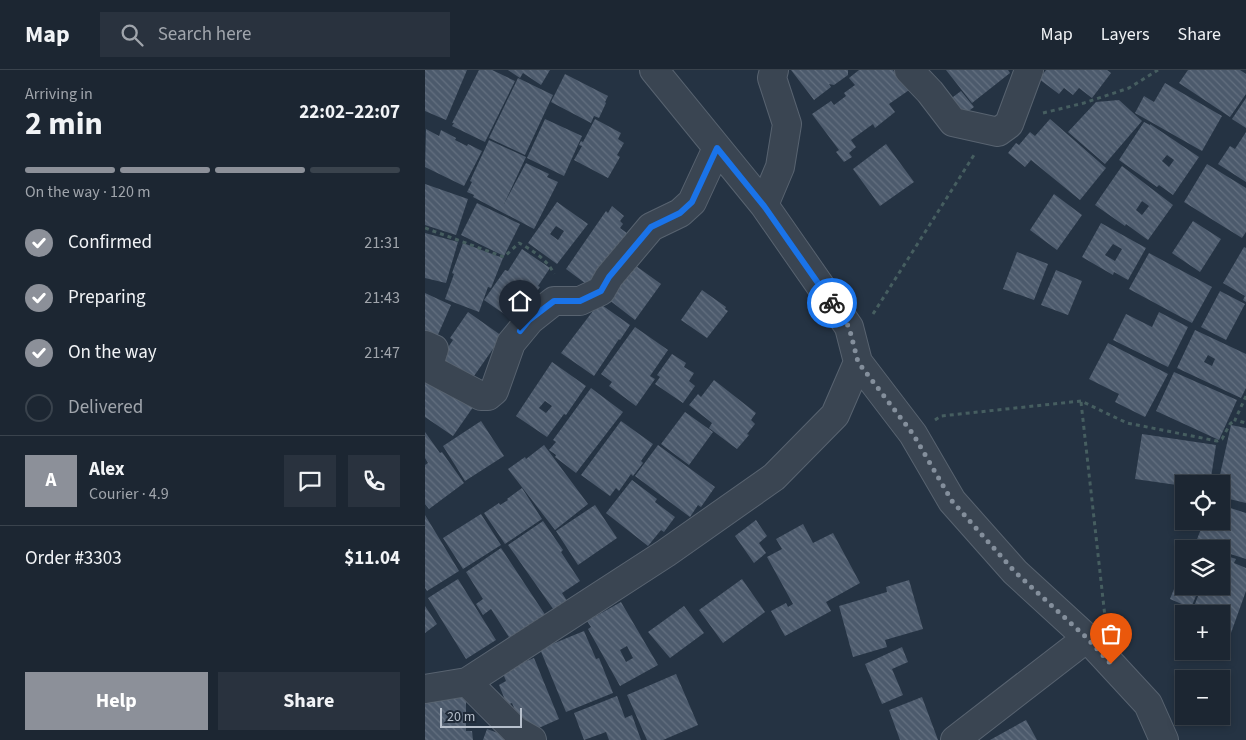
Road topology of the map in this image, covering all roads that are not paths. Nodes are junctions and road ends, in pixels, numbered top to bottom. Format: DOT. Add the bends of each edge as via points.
graph roads {
  1 [pos="654,70"];
  2 [pos="774,70"];
  3 [pos="909,70"];
  4 [pos="1029,70"];
  5 [pos="717,148"];
  6 [pos="764,206"];
  7 [pos="425,345"];
  8 [pos="858,362"];
  9 [pos="1096,630"];
  10 [pos="467,682"];
  11 [pos="425,689"];
  12 [pos="532,740"];
  13 [pos="955,740"];
  14 [pos="1164,740"];
  1 -- 5 [label="street"];
  2 -- 6 [label="street" via="772,78 787,124 780,167"];
  3 -- 4 [label="street" via="953,122 1003,128"];
  5 -- 6 [label="street"];
  5 -- 7 [label="street" via="692,202 680,213 651,227 601,291 580,301 554,301 529,320 511,343 497,383 488,396 481,396 428,368 434,349"];
  6 -- 8 [label="street" via="849,327"];
  8 -- 9 [label="street" via="913,434 952,501 1015,572"];
  8 -- 10 [label="street" via="835,415 775,477 666,553"];
  9 -- 13 [label="street"];
  9 -- 14 [label="street" via="1148,704"];
  10 -- 11 [label="street"];
  10 -- 12 [label="street" via="517,731"];
}
